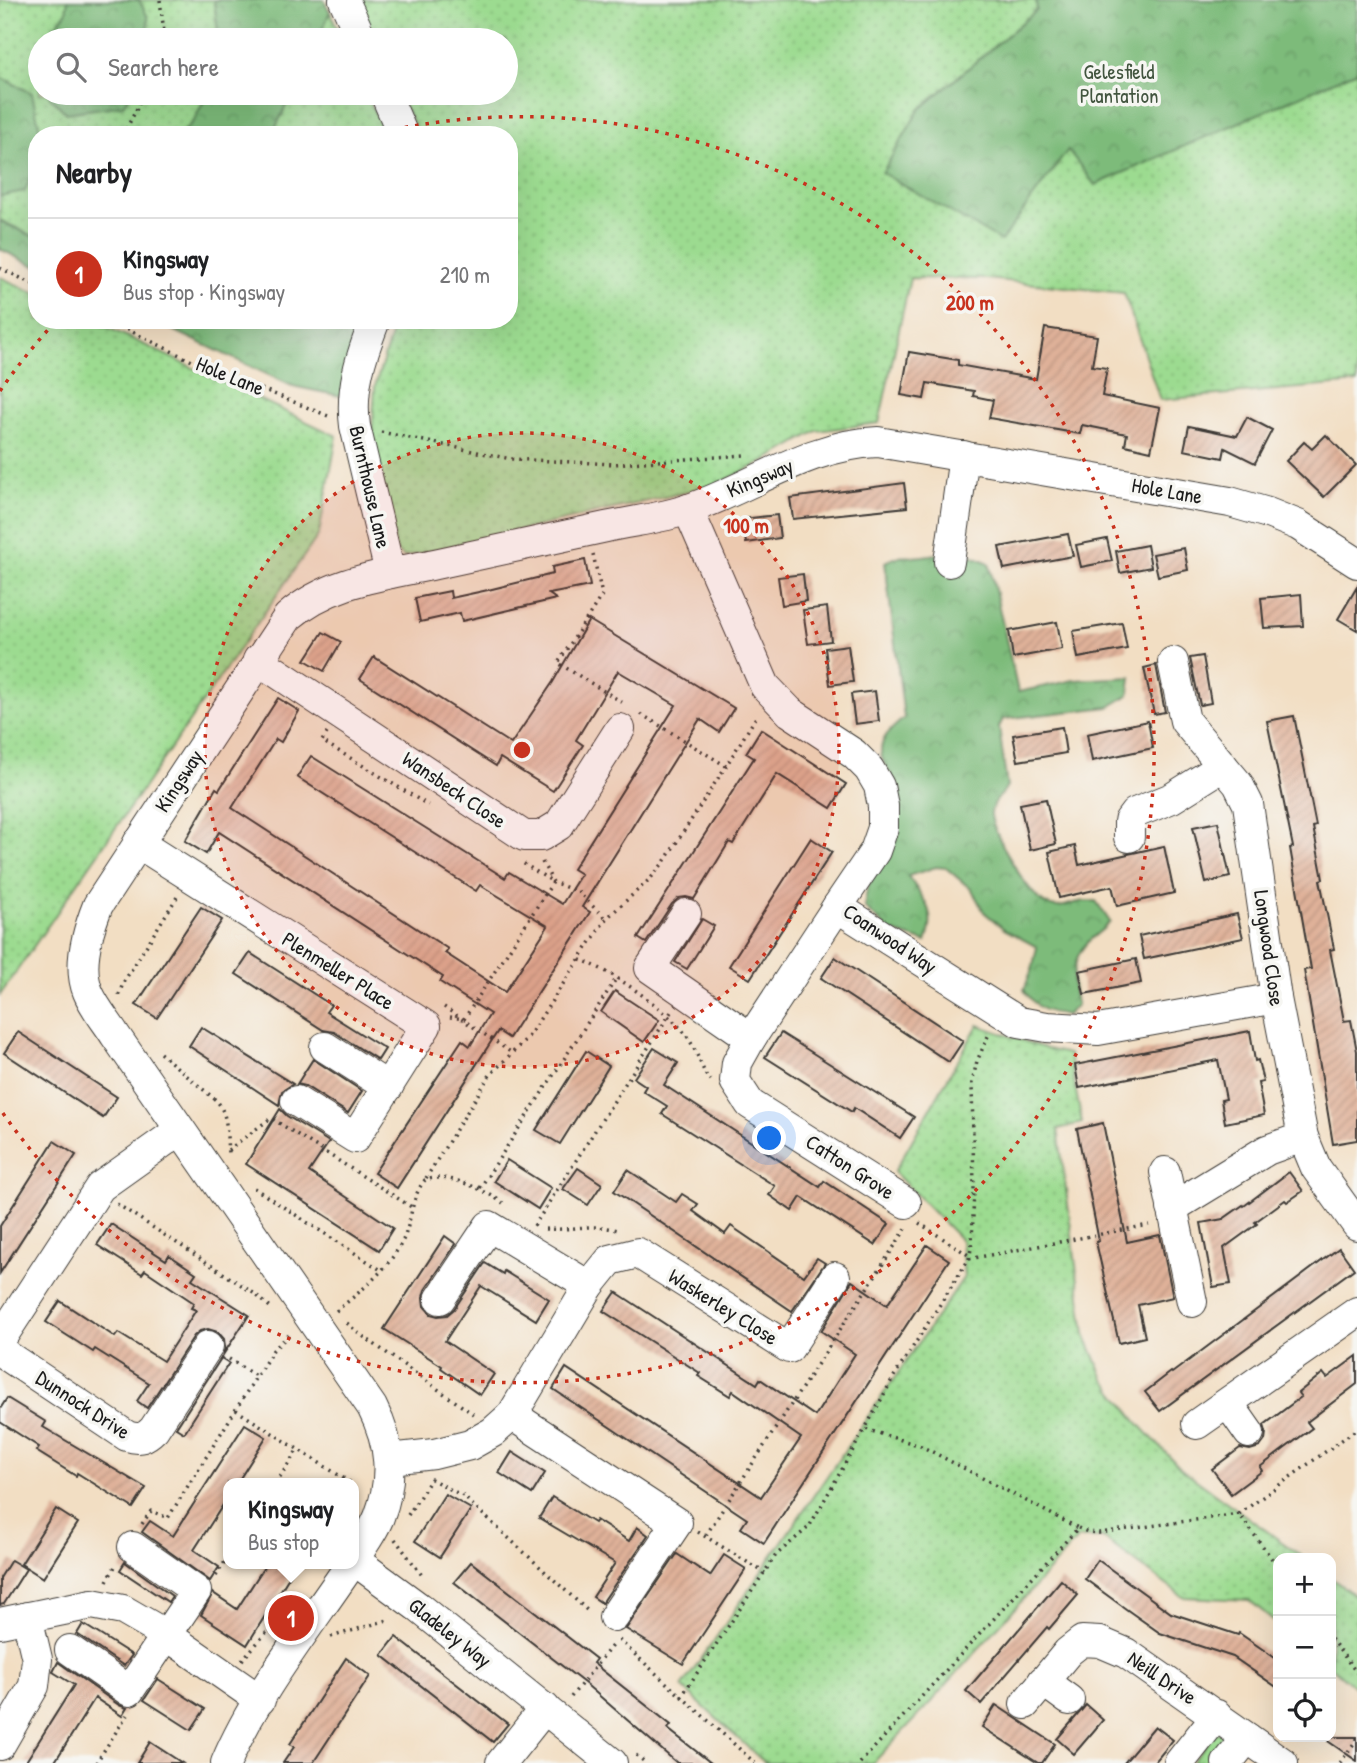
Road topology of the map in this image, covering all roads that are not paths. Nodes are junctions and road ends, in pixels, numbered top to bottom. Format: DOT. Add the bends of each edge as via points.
graph roads {
  1 [pos="344,0"];
  2 [pos="357,28"];
  3 [pos="390,105"];
  4 [pos="399,126"];
  5 [pos="372,329"];
  6 [pos="964,456"];
  7 [pos="688,509"];
  8 [pos="957,546"];
  9 [pos="1357,563"];
  10 [pos="390,573"];
  11 [pos="258,660"];
  12 [pos="1173,662"];
  13 [pos="625,718"];
  14 [pos="1223,766"];
  15 [pos="1129,837"];
  16 [pos="138,843"];
  17 [pos="837,907"];
  18 [pos="686,914"];
  19 [pos="1276,998"];
  20 [pos="751,1038"];
  21 [pos="325,1047"];
  22 [pos="388,1087"];
  23 [pos="296,1101"];
  24 [pos="180,1130"];
  25 [pos="1303,1137"];
  26 [pos="1165,1172"];
  27 [pos="906,1203"];
  28 [pos="1174,1214"];
  29 [pos="1357,1226"];
  30 [pos="835,1277"];
  31 [pos="589,1286"];
  32 [pos="440,1299"];
  33 [pos="1192,1301"];
  34 [pos="1357,1312"];
  35 [pos="0,1340"];
  36 [pos="208,1346"];
  37 [pos="0,1351"];
  38 [pos="1228,1403"];
  39 [pos="502,1423"];
  40 [pos="1197,1424"];
  41 [pos="1249,1433"];
  42 [pos="390,1459"];
  43 [pos="131,1545"];
  44 [pos="359,1551"];
  45 [pos="359,1565"];
  46 [pos="348,1569"];
  47 [pos="606,1619"];
  48 [pos="13,1620"];
  49 [pos="168,1636"];
  50 [pos="69,1650"];
  51 [pos="260,1700"];
  52 [pos="1069,1700"];
  53 [pos="550,1713"];
  54 [pos="1217,1715"];
  55 [pos="1247,1738"];
  56 [pos="0,1745"];
  57 [pos="226,1763"];
  58 [pos="501,1763"];
  59 [pos="612,1763"];
  60 [pos="1179,1763"];
  61 [pos="1227,1763"];
  62 [pos="1283,1763"];
  1 -- 2 [label="street"];
  3 -- 4 [label="street"];
  5 -- 10 [label="street, Burnthouse Lane" via="352,403"];
  6 -- 7 [label="street, Kingsway" via="877,442 841,445"];
  6 -- 8 [label="street"];
  6 -- 9 [label="street, Hole Lane" via="1230,502 1298,526"];
  7 -- 10 [label="street, Kingsway"];
  7 -- 17 [label="street, Coanwood Way" via="765,686 790,712 854,754 879,786 883,828 874,851"];
  10 -- 11 [label="street, Kingsway" via="329,589 304,603 288,617"];
  11 -- 13 [label="street, Wansbeck Close" via="524,836 541,836 559,825"];
  11 -- 16 [label="street, Kingsway"];
  12 -- 14 [label="street, Longwood Close" via="1185,721"];
  14 -- 15 [label="street" via="1172,798 1135,813 1129,821"];
  14 -- 19 [label="street, Longwood Close" via="1248,804"];
  16 -- 22 [label="street, Plenmeller Place" via="426,1026"];
  16 -- 24 [label="street, Kingsway" via="89,926 84,967 87,991"];
  17 -- 19 [label="street, Coanwood Way" via="1019,1022 1098,1030"];
  17 -- 20 [label="street, Catton Grove"];
  18 -- 20 [label="street" via="650,968"];
  19 -- 25 [label="street, Longwood Close"];
  20 -- 27 [label="street, Catton Grove" via="737,1063 734,1080 750,1104"];
  21 -- 22 [label="street"];
  22 -- 23 [label="street, Plenmeller Place" via="355,1138"];
  24 -- 35 [label="street" via="100,1187"];
  24 -- 42 [label="street, Kingsway" via="372,1408 384,1429"];
  25 -- 28 [label="street" via="1267,1150"];
  25 -- 29 [label="street, Longwood Close" via="1316,1168"];
  26 -- 28 [label="street"];
  28 -- 33 [label="street"];
  30 -- 31 [label="street, Waskerley Close" via="789,1348 638,1253 611,1260"];
  31 -- 32 [label="street" via="489,1226"];
  31 -- 39 [label="street, Waskerley Close"];
  34 -- 38 [label="street"];
  36 -- 37 [label="street, Dunnock Drive" via="154,1429 137,1439"];
  38 -- 40 [label="street"];
  38 -- 41 [label="street"];
  39 -- 42 [label="street" via="470,1445"];
  39 -- 47 [label="street" via="677,1523"];
  42 -- 44 [label="street, Kingsway" via="379,1518"];
  43 -- 49 [label="street" via="196,1591"];
  45 -- 53 [label="street, Gladeley Way"];
  46 -- 51 [label="street, Kingsway"];
  48 -- 49 [label="street" via="92,1604 123,1610"];
  48 -- 56 [label="street" via="37,1659 34,1686"];
  49 -- 50 [label="street" via="129,1691"];
  49 -- 51 [label="street"];
  51 -- 57 [label="street, Kingsway"];
  52 -- 54 [label="street, Neill Drive" via="1034,1692 1082,1640 1126,1653"];
  53 -- 58 [label="street"];
  53 -- 59 [label="street, Gladeley Way"];
  54 -- 55 [label="street, Neill Drive"];
  54 -- 60 [label="street"];
  55 -- 61 [label="street"];
  55 -- 62 [label="street, Neill Drive"];
}
